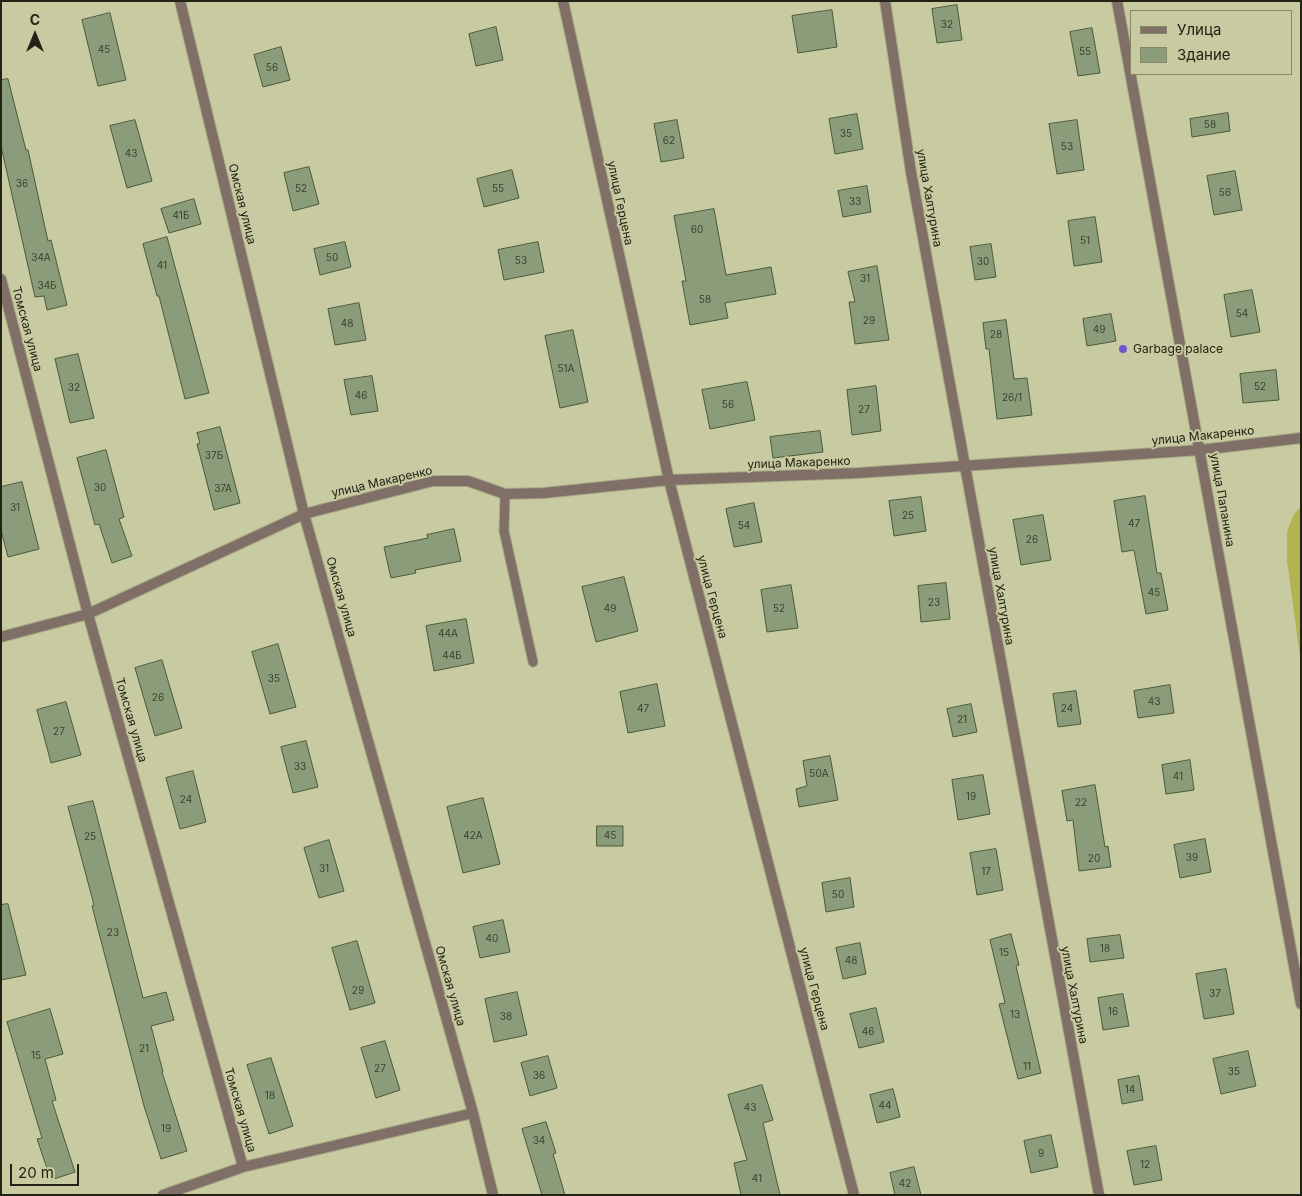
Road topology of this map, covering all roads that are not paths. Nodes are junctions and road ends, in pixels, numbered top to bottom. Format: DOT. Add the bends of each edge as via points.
graph roads {
  1 [pos="180,1"];
  2 [pos="563,1"];
  3 [pos="885,1"];
  4 [pos="1117,1"];
  5 [pos="1130,71"];
  6 [pos="1131,75"];
  7 [pos="1,279"];
  8 [pos="1301,438"];
  9 [pos="1200,450"];
  10 [pos="964,466"];
  11 [pos="669,480"];
  12 [pos="505,494"];
  13 [pos="304,514"];
  14 [pos="88,614"];
  15 [pos="1,637"];
  16 [pos="533,662"];
  17 [pos="1301,1004"];
  18 [pos="473,1113"];
  19 [pos="243,1167"];
  20 [pos="181,1192"];
  21 [pos="163,1195"];
  22 [pos="493,1195"];
  23 [pos="854,1195"];
  24 [pos="1099,1195"];
  1 -- 13 [label="street, Омская улица"];
  2 -- 11 [label="street, улица Герцена"];
  3 -- 10 [label="street, улица Халтурина" via="911,172"];
  4 -- 5 [label="street, улица Папанина"];
  6 -- 9 [label="street, улица Папанина"];
  7 -- 14 [label="street, Томская улица"];
  8 -- 9 [label="street, улица Макаренко"];
  9 -- 10 [label="street, улица Макаренко"];
  9 -- 17 [label="street, улица Папанина"];
  10 -- 11 [label="street, улица Макаренко"];
  10 -- 24 [label="street, улица Халтурина"];
  11 -- 12 [label="street, улица Макаренко" via="544,494"];
  11 -- 23 [label="street, улица Герцена"];
  12 -- 13 [label="street, улица Макаренко" via="468,481 433,481"];
  12 -- 16 [label="lane" via="504,531"];
  13 -- 14 [label="street, улица Макаренко"];
  13 -- 18 [label="street, Омская улица"];
  14 -- 15 [label="street, улица Макаренко"];
  14 -- 19 [label="street, Томская улица"];
  18 -- 19 [label="street"];
  18 -- 22 [label="street, Омская улица"];
  19 -- 20 [label="street"];
  20 -- 21 [label="street"];
}
